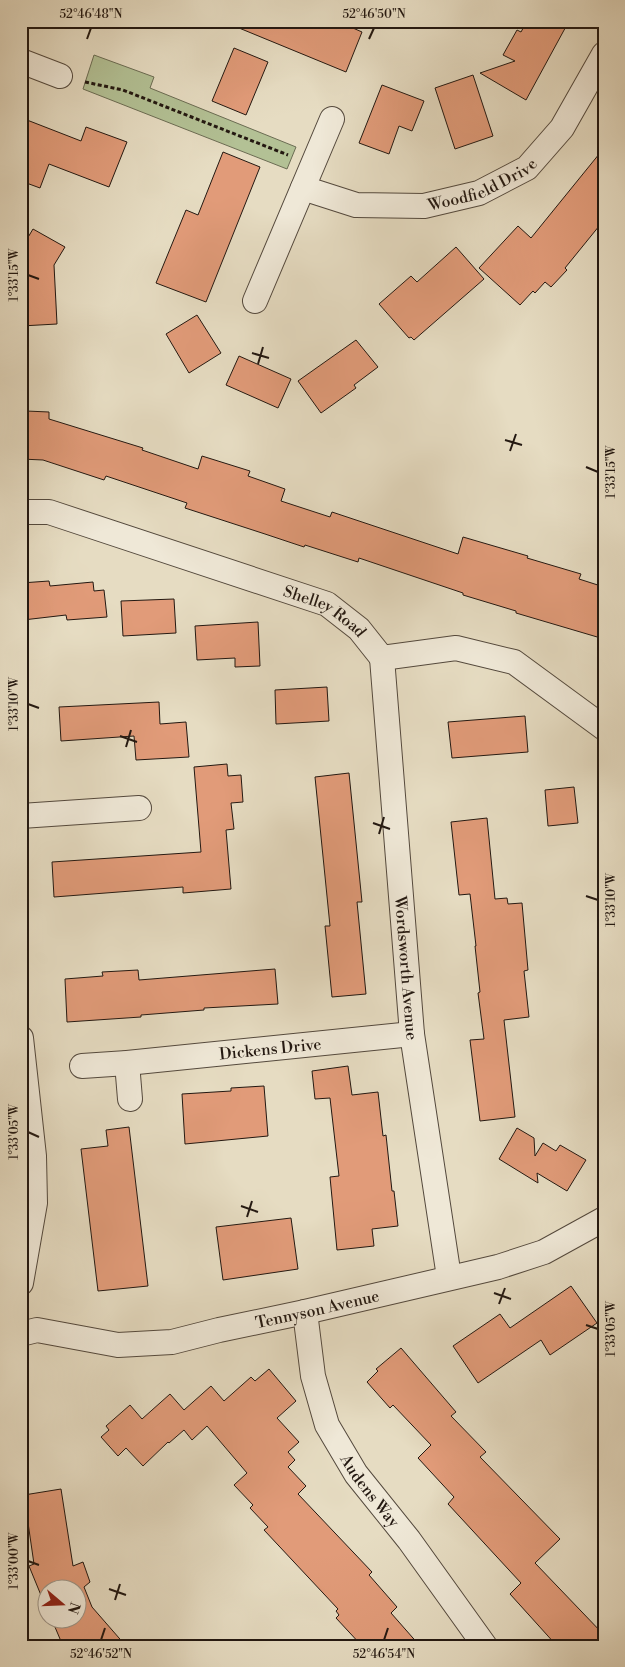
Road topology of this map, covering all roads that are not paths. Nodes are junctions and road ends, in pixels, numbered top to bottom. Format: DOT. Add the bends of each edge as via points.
graph roads {
  1 [pos="604,54"];
  2 [pos="21,60"];
  3 [pos="60,76"];
  4 [pos="332,119"];
  5 [pos="303,188"];
  6 [pos="255,301"];
  7 [pos="21,512"];
  8 [pos="382,658"];
  9 [pos="604,728"];
  10 [pos="139,808"];
  11 [pos="21,816"];
  12 [pos="412,1034"];
  13 [pos="21,1038"];
  14 [pos="127,1063"];
  15 [pos="82,1066"];
  16 [pos="130,1099"];
  17 [pos="600,1229"];
  18 [pos="449,1277"];
  19 [pos="21,1283"];
  20 [pos="305,1312"];
  21 [pos="21,1334"];
  22 [pos="485,1646"];
  1 -- 5 [label="street, Woodfield Drive" via="562,128 527,168 478,193 424,206 356,205"];
  2 -- 3 [label="street"];
  4 -- 5 [label="street"];
  5 -- 6 [label="street"];
  7 -- 8 [label="street, Shelley Road" via="49,512 327,604 359,628"];
  8 -- 9 [label="street" via="456,648 514,662"];
  8 -- 12 [label="street, Wordsworth Avenue"];
  10 -- 11 [label="street"];
  12 -- 14 [label="street, Dickens Drive"];
  12 -- 18 [label="street, Wordsworth Avenue"];
  13 -- 19 [label="street" via="34,1156 35,1203"];
  14 -- 15 [label="street, Dickens Drive"];
  14 -- 16 [label="street"];
  17 -- 18 [label="street, Tennyson Avenue" via="498,1267"];
  18 -- 20 [label="street, Tennyson Avenue"];
  20 -- 21 [label="street, Tennyson Avenue" via="172,1342 118,1345 37,1330"];
  20 -- 22 [label="street, Audens Way" via="313,1376 327,1425 356,1474"];
}
